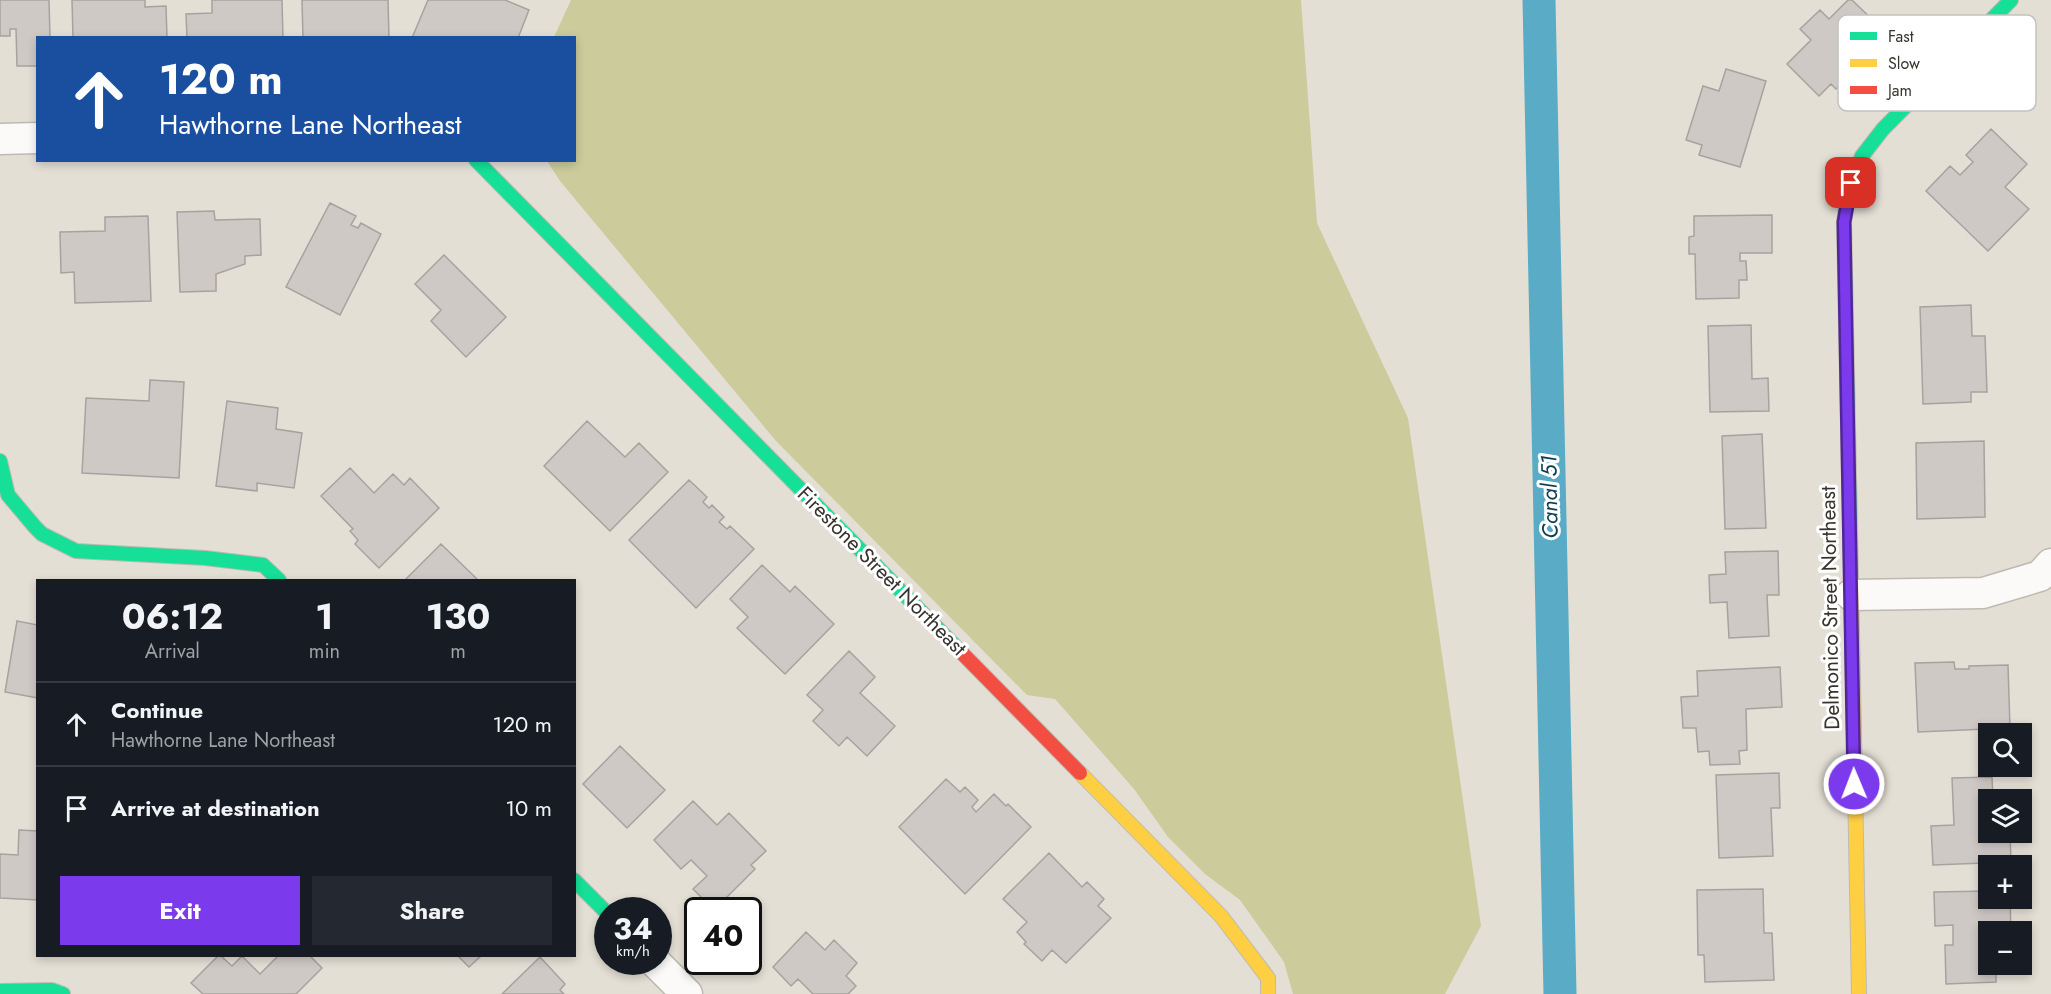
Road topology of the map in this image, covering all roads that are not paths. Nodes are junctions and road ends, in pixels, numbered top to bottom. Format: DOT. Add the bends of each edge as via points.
graph roads {
  1 [pos="2011,0"];
  2 [pos="1996,15"];
  3 [pos="1901,111"];
  4 [pos="36,138"];
  5 [pos="0,139"];
  6 [pos="478,162"];
  7 [pos="0,461"];
  8 [pos="2051,564"];
  9 [pos="278,579"];
  10 [pos="1851,595"];
  11 [pos="576,882"];
  12 [pos="594,900"];
  13 [pos="668,975"];
  14 [pos="0,991"];
  15 [pos="63,994"];
  16 [pos="687,994"];
  17 [pos="1268,994"];
  18 [pos="1858,994"];
  1 -- 2 [label="street, Delmonico Street Northeast"];
  3 -- 10 [label="street, Delmonico Street Northeast" via="1862,156 1849,189 1844,222"];
  4 -- 5 [label="street"];
  6 -- 17 [label="street, Firestone Street Northeast" via="1221,916 1268,978"];
  7 -- 9 [label="street" via="8,495 28,519 42,534 76,552 263,565"];
  8 -- 10 [label="street" via="2040,576 1983,593"];
  10 -- 18 [label="street, Delmonico Street Northeast"];
  11 -- 12 [label="street"];
  13 -- 16 [label="street"];
  14 -- 15 [label="street" via="52,990"];
}
